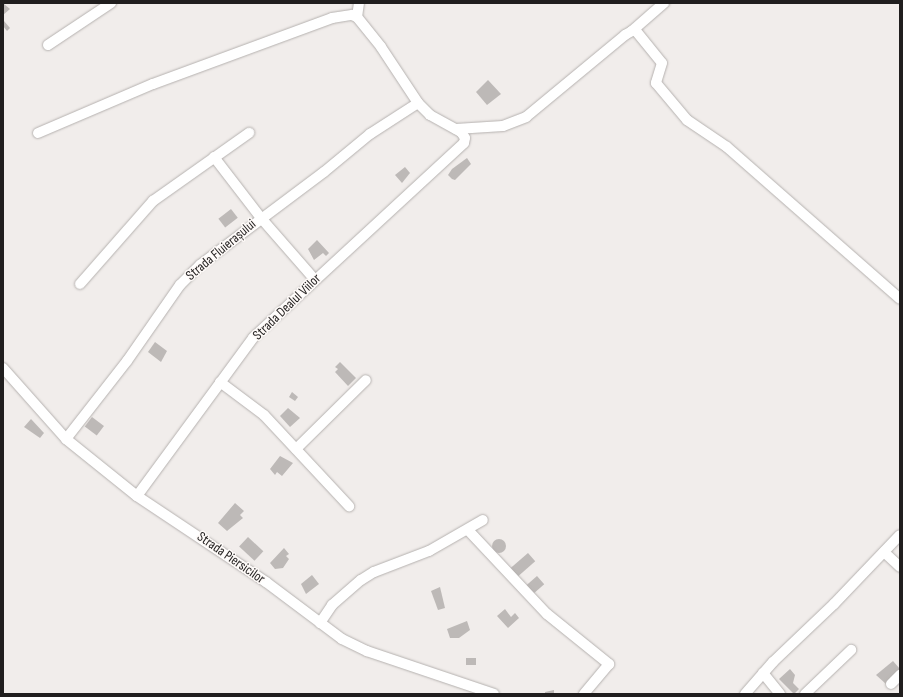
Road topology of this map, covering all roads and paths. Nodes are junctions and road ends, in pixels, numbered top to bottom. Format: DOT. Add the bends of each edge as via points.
graph roads {
  1 [pos="112,3"];
  2 [pos="359,3"];
  3 [pos="664,3"];
  4 [pos="358,17"];
  5 [pos="632,30"];
  6 [pos="48,45"];
  7 [pos="418,103"];
  8 [pos="456,129"];
  9 [pos="38,133"];
  10 [pos="249,133"];
  11 [pos="214,157"];
  12 [pos="261,218"];
  13 [pos="315,280"];
  14 [pos="80,284"];
  15 [pos="900,299"];
  16 [pos="3,368"];
  17 [pos="366,380"];
  18 [pos="220,382"];
  19 [pos="66,439"];
  20 [pos="296,450"];
  21 [pos="137,496"];
  22 [pos="349,506"];
  23 [pos="483,520"];
  24 [pos="468,530"];
  25 [pos="900,535"];
  26 [pos="884,552"];
  27 [pos="900,567"];
  28 [pos="320,623"];
  29 [pos="851,650"];
  30 [pos="763,673"];
  31 [pos="900,675"];
  32 [pos="891,684"];
  33 [pos="494,694"];
  34 [pos="584,694"];
  35 [pos="745,694"];
  36 [pos="780,694"];
  37 [pos="805,694"];
  1 -- 6 [label="street"];
  2 -- 4 [label="street"];
  3 -- 5 [label="street"];
  4 -- 7 [label="street" via="394,65"];
  4 -- 9 [label="street" via="347,15 332,18 153,84"];
  5 -- 8 [label="street" via="526,117 503,126"];
  5 -- 15 [label="street" via="641,36 660,60 663,66 656,83 687,120 727,146"];
  7 -- 8 [label="street" via="430,114"];
  7 -- 12 [label="street, Strada Fluierașului" via="370,134 324,172"];
  8 -- 13 [label="street, Strada Dealul Viilor" via="463,134 464,143"];
  10 -- 11 [label="street"];
  11 -- 12 [label="street"];
  11 -- 14 [label="street" via="153,201"];
  12 -- 13 [label="street"];
  12 -- 19 [label="street, Strada Fluierașului" via="200,265 180,285 127,361"];
  13 -- 18 [label="street, Strada Dealul Viilor" via="253,338"];
  16 -- 19 [label="street, Strada Piersicilor"];
  17 -- 20 [label="street"];
  18 -- 20 [label="street" via="264,415"];
  18 -- 21 [label="street, Strada Dealul Viilor"];
  19 -- 21 [label="street, Strada Piersicilor"];
  20 -- 22 [label="street"];
  21 -- 28 [label="street, Strada Piersicilor" via="192,531"];
  23 -- 24 [label="street"];
  24 -- 28 [label="street" via="429,551 374,572 361,580 332,605"];
  24 -- 34 [label="street" via="547,614 609,664"];
  25 -- 26 [label="street"];
  26 -- 27 [label="street"];
  26 -- 30 [label="street"];
  28 -- 33 [label="street, Strada Piersicilor" via="342,639 367,651"];
  29 -- 37 [label="street"];
  30 -- 35 [label="street"];
  30 -- 36 [label="street"];
  31 -- 32 [label="street"];
}
